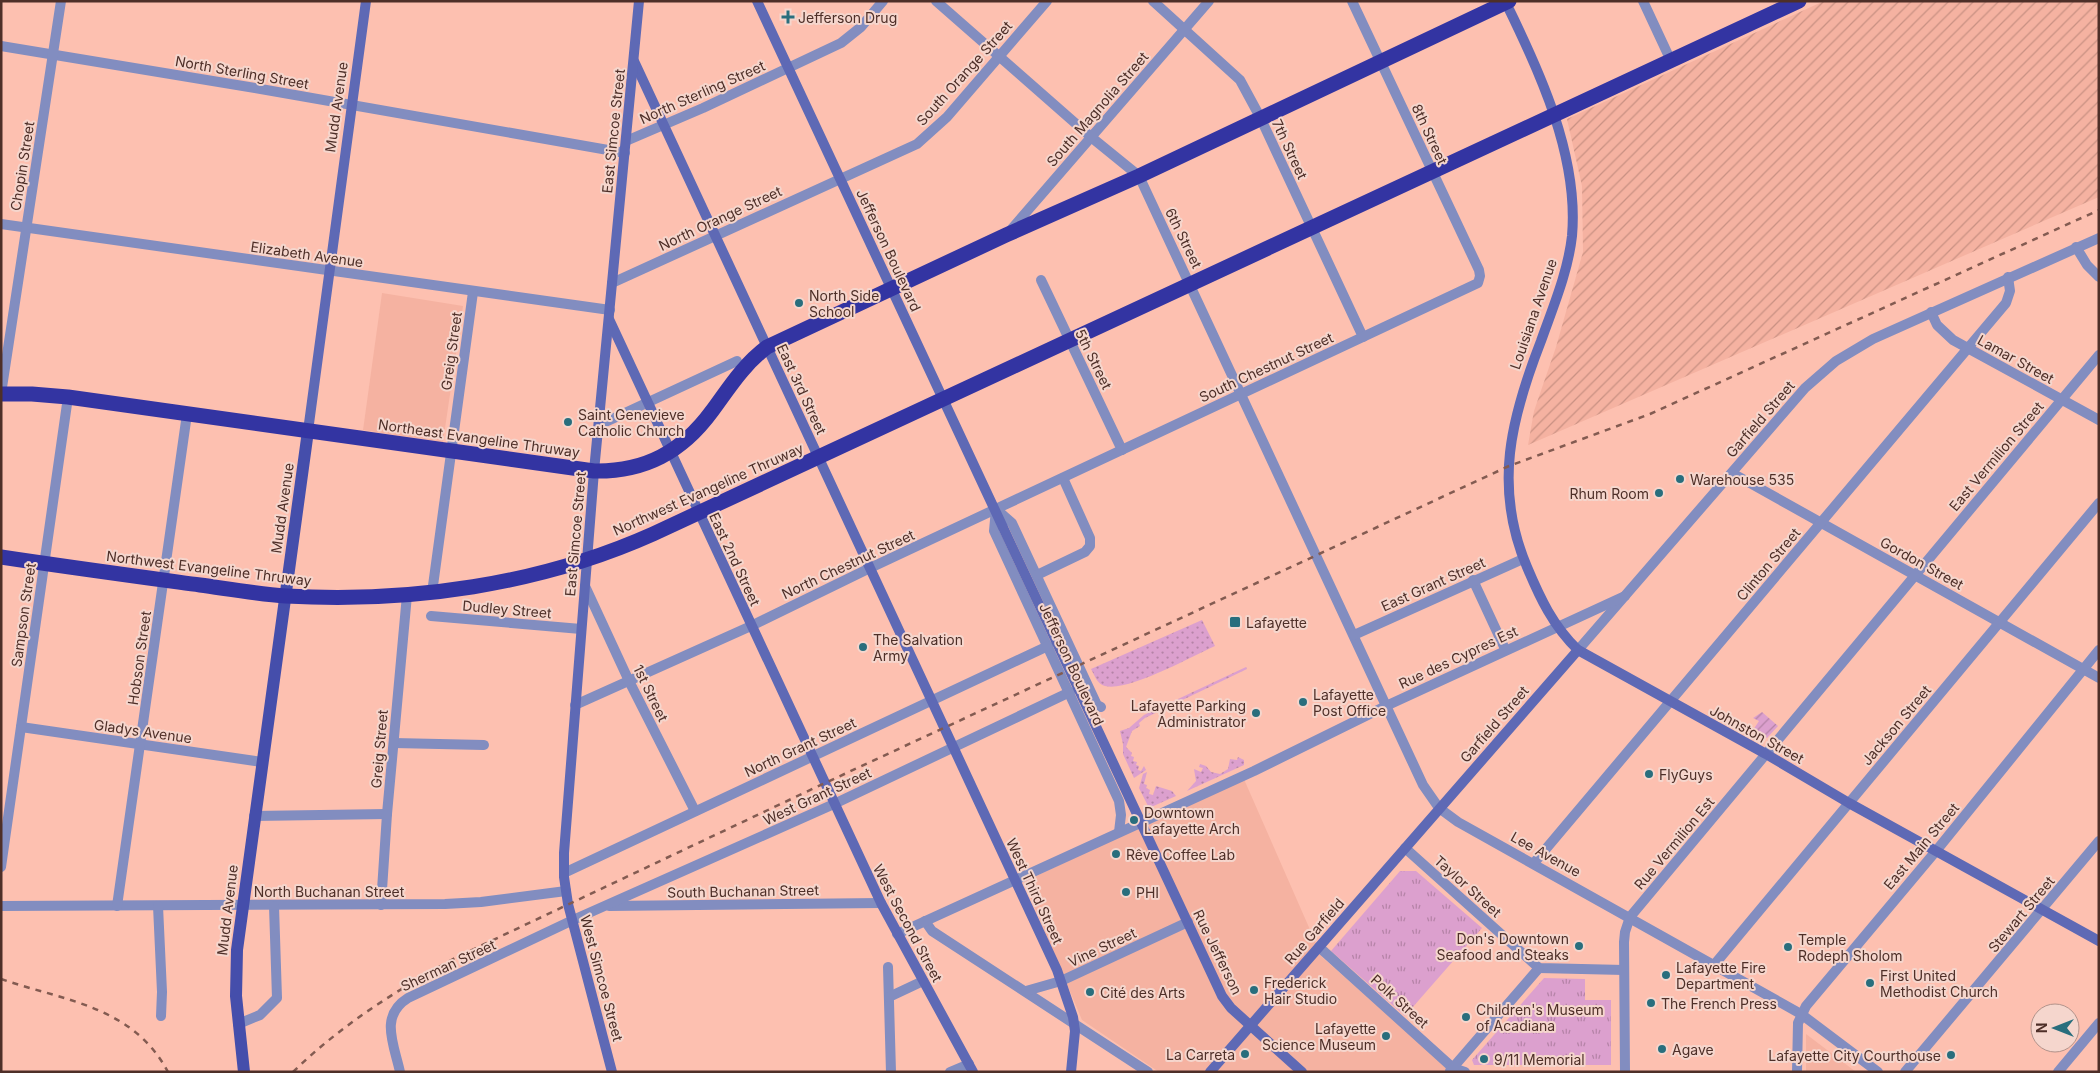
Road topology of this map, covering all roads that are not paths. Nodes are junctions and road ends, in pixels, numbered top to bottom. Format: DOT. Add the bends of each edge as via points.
graph roads {
  1 [pos="61,1"];
  2 [pos="366,1"];
  3 [pos="640,1"];
  4 [pos="757,1"];
  5 [pos="883,1"];
  6 [pos="936,1"];
  7 [pos="1047,1"];
  8 [pos="1153,1"];
  9 [pos="1209,1"];
  10 [pos="1352,1"];
  11 [pos="1644,1"];
  12 [pos="1507,2"];
  13 [pos="1792,3"];
  14 [pos="1184,29"];
  15 [pos="1,46"];
  16 [pos="53,54"];
  17 [pos="999,56"];
  18 [pos="1380,61"];
  19 [pos="1671,61"];
  20 [pos="634,62"];
  21 [pos="788,68"];
  22 [pos="351,105"];
  23 [pos="1553,115"];
  24 [pos="1260,118"];
  25 [pos="663,124"];
  26 [pos="1091,137"];
  27 [pos="626,141"];
  28 [pos="625,153"];
  29 [pos="1432,172"];
  30 [pos="1139,176"];
  31 [pos="840,179"];
  32 [pos="1,224"];
  33 [pos="27,228"];
  34 [pos="1312,228"];
  35 [pos="1006,235"];
  36 [pos="715,236"];
  37 [pos="2099,238"];
  38 [pos="2076,247"];
  39 [pos="330,272"];
  40 [pos="2008,277"];
  41 [pos="2099,277"];
  42 [pos="1041,280"];
  43 [pos="1480,280"];
  44 [pos="612,283"];
  45 [pos="1190,283"];
  46 [pos="892,288"];
  47 [pos="473,292"];
  48 [pos="1931,312"];
  49 [pos="609,314"];
  50 [pos="1362,337"];
  51 [pos="1069,340"];
  52 [pos="767,347"];
  53 [pos="1967,348"];
  54 [pos="2099,355"];
  55 [pos="737,361"];
  56 [pos="1,394"];
  57 [pos="1241,395"];
  58 [pos="68,397"];
  59 [pos="944,398"];
  60 [pos="2061,399"];
  61 [pos="648,402"];
  62 [pos="187,414"];
  63 [pos="2099,420"];
  64 [pos="599,425"];
  65 [pos="308,431"];
  66 [pos="1122,450"];
  67 [pos="451,451"];
  68 [pos="670,452"];
  69 [pos="818,457"];
  70 [pos="1509,466"];
  71 [pos="594,471"];
  72 [pos="1732,473"];
  73 [pos="1063,478"];
  74 [pos="2099,503"];
  75 [pos="996,509"];
  76 [pos="698,513"];
  77 [pos="1821,522"];
  78 [pos="1316,555"];
  79 [pos="1,557"];
  80 [pos="588,558"];
  81 [pos="1523,559"];
  82 [pos="44,563"];
  83 [pos="870,568"];
  84 [pos="1037,575"];
  85 [pos="1915,575"];
  86 [pos="164,580"];
  87 [pos="1473,580"];
  88 [pos="585,586"];
  89 [pos="432,593"];
  90 [pos="407,595"];
  91 [pos="284,596"];
  92 [pos="1625,596"];
  93 [pos="430,616"];
  94 [pos="2000,622"];
  95 [pos="751,626"];
  96 [pos="1556,626"];
  97 [pos="581,629"];
  98 [pos="1354,635"];
  99 [pos="1048,646"];
  100 [pos="1505,650"];
  101 [pos="1578,650"];
  102 [pos="2099,650"];
  103 [pos="2083,669"];
  104 [pos="2099,678"];
  105 [pos="629,681"];
  106 [pos="1070,692"];
  107 [pos="931,700"];
  108 [pos="1671,703"];
  109 [pos="575,705"];
  110 [pos="1386,706"];
  111 [pos="1101,707"];
  112 [pos="21,727"];
  113 [pos="944,728"];
  114 [pos="394,743"];
  115 [pos="140,744"];
  116 [pos="484,745"];
  117 [pos="953,747"];
  118 [pos="1766,754"];
  119 [pos="812,756"];
  120 [pos="262,762"];
  121 [pos="825,783"];
  122 [pos="1849,803"];
  123 [pos="834,804"];
  124 [pos="1440,808"];
  125 [pos="695,811"];
  126 [pos="387,814"];
  127 [pos="254,816"];
  128 [pos="1140,823"];
  129 [pos="1119,832"];
  130 [pos="2099,841"];
  131 [pos="1405,848"];
  132 [pos="1936,851"];
  133 [pos="1534,863"];
  134 [pos="1,866"];
  135 [pos="564,873"];
  136 [pos="1014,879"];
  137 [pos="566,891"];
  138 [pos="881,903"];
  139 [pos="242,905"];
  140 [pos="381,905"];
  141 [pos="1,906"];
  142 [pos="117,906"];
  143 [pos="158,906"];
  144 [pos="274,906"];
  145 [pos="605,906"];
  146 [pos="2042,910"];
  147 [pos="1630,917"];
  148 [pos="573,920"];
  149 [pos="925,921"];
  150 [pos="1188,922"];
  151 [pos="897,934"];
  152 [pos="2099,941"];
  153 [pos="1319,947"];
  154 [pos="1714,964"];
  155 [pos="888,967"];
  156 [pos="1539,968"];
  157 [pos="1624,970"];
  158 [pos="923,981"];
  159 [pos="1061,981"];
  160 [pos="1026,991"];
  161 [pos="889,997"];
  162 [pos="1801,1014"];
  163 [pos="160,1016"];
  164 [pos="1074,1022"];
  165 [pos="2099,1023"];
  166 [pos="238,1024"];
  167 [pos="1250,1025"];
  168 [pos="971,1068"];
  169 [pos="1451,1070"];
  170 [pos="244,1072"];
  171 [pos="400,1072"];
  172 [pos="612,1072"];
  173 [pos="891,1072"];
  174 [pos="950,1072"];
  175 [pos="1071,1072"];
  176 [pos="1148,1072"];
  177 [pos="1210,1072"];
  178 [pos="1302,1072"];
  179 [pos="1465,1072"];
  180 [pos="1625,1072"];
  181 [pos="1797,1072"];
  182 [pos="1878,1072"];
  183 [pos="1905,1072"];
  184 [pos="2058,1072"];
  1 -- 16 [label="street, Chopin Street"];
  2 -- 22 [label="street, Mudd Avenue"];
  3 -- 20 [label="street, East Simcoe Street"];
  4 -- 21 [label="street, Jefferson Boulevard"];
  5 -- 21 [label="street, North Sterling Street" via="861,27 841,43"];
  6 -- 17 [label="street, 6th Street"];
  7 -- 17 [label="street, South Orange Street"];
  8 -- 14 [label="street, 7th Street"];
  9 -- 14 [label="street, South Magnolia Street"];
  10 -- 18 [label="street, 8th Street"];
  11 -- 19 [label="street"];
  12 -- 18 [label="highway, Northeast Evangeline Thruway"];
  12 -- 23 [label="street, Louisiana Avenue" via="1545,88"];
  13 -- 19 [label="highway, Northwest Evangeline Thruway"];
  14 -- 24 [label="street, 7th Street" via="1236,74"];
  14 -- 26 [label="street, South Magnolia Street"];
  15 -- 16 [label="street, North Sterling Street"];
  16 -- 22 [label="street, North Sterling Street"];
  16 -- 33 [label="street, Chopin Street"];
  17 -- 26 [label="street, 6th Street"];
  17 -- 31 [label="street, South Orange Street" via="947,117 917,144"];
  18 -- 24 [label="highway, Northeast Evangeline Thruway"];
  18 -- 29 [label="street, 8th Street"];
  19 -- 23 [label="highway, Northwest Evangeline Thruway"];
  20 -- 25 [label="street, East 3rd Street"];
  20 -- 27 [label="street, East Simcoe Street"];
  21 -- 25 [label="street, North Sterling Street"];
  21 -- 31 [label="street, Jefferson Boulevard"];
  22 -- 28 [label="street, North Sterling Street"];
  22 -- 39 [label="street, Mudd Avenue"];
  23 -- 29 [label="highway, Northwest Evangeline Thruway"];
  23 -- 70 [label="street, Louisiana Avenue" via="1571,194 1572,237 1563,278 1517,409"];
  24 -- 30 [label="highway, Northeast Evangeline Thruway"];
  24 -- 34 [label="street, 7th Street"];
  25 -- 27 [label="street, North Sterling Street"];
  25 -- 36 [label="street, East 3rd Street"];
  26 -- 30 [label="street, 6th Street"];
  26 -- 35 [label="street, South Magnolia Street"];
  27 -- 28 [label="street, East Simcoe Street"];
  28 -- 44 [label="street, East Simcoe Street"];
  29 -- 34 [label="highway, Northwest Evangeline Thruway"];
  29 -- 43 [label="street, 8th Street" via="1479,270"];
  30 -- 35 [label="highway, Northeast Evangeline Thruway"];
  30 -- 45 [label="street, 6th Street"];
  31 -- 36 [label="street, North Orange Street"];
  31 -- 46 [label="street, Jefferson Boulevard"];
  32 -- 33 [label="street, Elizabeth Avenue"];
  33 -- 39 [label="street, Elizabeth Avenue"];
  33 -- 56 [label="street, Chopin Street"];
  34 -- 45 [label="highway, Northwest Evangeline Thruway"];
  34 -- 50 [label="street, 7th Street"];
  35 -- 46 [label="highway, Northeast Evangeline Thruway"];
  36 -- 44 [label="street, North Orange Street"];
  36 -- 52 [label="street, East 3rd Street"];
  37 -- 38 [label="street, Garfield Street"];
  38 -- 40 [label="street, Garfield Street"];
  38 -- 41 [label="street"];
  39 -- 47 [label="street, Elizabeth Avenue"];
  39 -- 65 [label="street, Mudd Avenue"];
  40 -- 48 [label="street, Garfield Street"];
  40 -- 53 [label="street, Clinton Street" via="2009,297"];
  42 -- 51 [label="street, 5th Street"];
  43 -- 50 [label="street, South Chestnut Street" via="1474,286"];
  44 -- 49 [label="street, East Simcoe Street"];
  45 -- 51 [label="highway, Northwest Evangeline Thruway"];
  45 -- 57 [label="street, 6th Street"];
  46 -- 52 [label="highway, Northeast Evangeline Thruway"];
  46 -- 59 [label="street, Jefferson Boulevard"];
  47 -- 49 [label="street, Elizabeth Avenue"];
  47 -- 67 [label="street, Greig Street"];
  48 -- 53 [label="street, Lamar Street" via="1941,331"];
  48 -- 72 [label="street, Garfield Street" via="1873,338 1822,372"];
  49 -- 61 [label="street, East 2nd Street"];
  49 -- 64 [label="street, East Simcoe Street"];
  50 -- 57 [label="street, South Chestnut Street"];
  51 -- 59 [label="highway, Northwest Evangeline Thruway"];
  51 -- 66 [label="street, 5th Street"];
  52 -- 68 [label="highway, Northeast Evangeline Thruway" via="743,368 695,432"];
  52 -- 69 [label="street, East 3rd Street"];
  53 -- 60 [label="street, Lamar Street"];
  53 -- 77 [label="street, Clinton Street"];
  54 -- 60 [label="street, East Vermilion Street"];
  55 -- 61 [label="street"];
  56 -- 58 [label="highway, Northeast Evangeline Thruway"];
  57 -- 66 [label="street, South Chestnut Street"];
  57 -- 78 [label="street, 6th Street"];
  58 -- 62 [label="highway, Northeast Evangeline Thruway"];
  58 -- 82 [label="street, Sampson Street"];
  59 -- 69 [label="highway, Northwest Evangeline Thruway"];
  59 -- 75 [label="street, Jefferson Boulevard"];
  60 -- 63 [label="street, Lamar Street"];
  60 -- 85 [label="street, East Vermilion Street"];
  61 -- 64 [label="street"];
  61 -- 68 [label="street, East 2nd Street"];
  62 -- 65 [label="highway, Northeast Evangeline Thruway"];
  62 -- 86 [label="street, Hobson Street"];
  64 -- 71 [label="street, East Simcoe Street"];
  65 -- 67 [label="highway, Northeast Evangeline Thruway"];
  65 -- 91 [label="main road, Mudd Avenue"];
  66 -- 73 [label="street, South Chestnut Street"];
  67 -- 71 [label="highway, Northeast Evangeline Thruway"];
  67 -- 89 [label="street, Greig Street"];
  68 -- 71 [label="highway, Northeast Evangeline Thruway" via="633,468"];
  68 -- 76 [label="street, East 2nd Street"];
  69 -- 76 [label="highway, Northwest Evangeline Thruway"];
  69 -- 83 [label="street, East 3rd Street"];
  70 -- 81 [label="street, Johnston Street" via="1510,507"];
  71 -- 80 [label="street, East Simcoe Street"];
  72 -- 77 [label="street, Gordon Street"];
  72 -- 92 [label="street, Garfield Street"];
  73 -- 75 [label="street, South Chestnut Street"];
  73 -- 84 [label="street" via="1090,538 1090,546 1085,552"];
  74 -- 94 [label="street, Jackson Street"];
  75 -- 83 [label="street, North Chestnut Street"];
  75 -- 84 [label="street, Jefferson Boulevard" via="1012,523"];
  75 -- 99 [label="street, Jefferson Boulevard" via="994,530"];
  75 -- 128 [label="street, Jefferson Boulevard"];
  76 -- 80 [label="highway, Northwest Evangeline Thruway" via="646,537"];
  76 -- 95 [label="street, East 2nd Street"];
  77 -- 85 [label="street, Gordon Street"];
  77 -- 108 [label="street, Clinton Street"];
  78 -- 98 [label="street, Lee Avenue"];
  79 -- 82 [label="highway, Northwest Evangeline Thruway"];
  80 -- 88 [label="street, East Simcoe Street"];
  80 -- 89 [label="highway, Northwest Evangeline Thruway" via="523,577"];
  81 -- 87 [label="street, East Grant Street"];
  81 -- 96 [label="street, Johnston Street"];
  82 -- 86 [label="highway, Northwest Evangeline Thruway"];
  82 -- 112 [label="street, Sampson Street"];
  83 -- 95 [label="street, North Chestnut Street"];
  83 -- 107 [label="street, East 3rd Street"];
  84 -- 111 [label="street, Jefferson Boulevard" via="1097,705"];
  85 -- 94 [label="street, Gordon Street"];
  85 -- 118 [label="street, Rue Vermilion Est"];
  86 -- 91 [label="highway, Northwest Evangeline Thruway"];
  86 -- 115 [label="street, Hobson Street"];
  87 -- 98 [label="street, East Grant Street"];
  87 -- 100 [label="street"];
  88 -- 97 [label="street, East Simcoe Street"];
  88 -- 105 [label="street, 1st Street"];
  89 -- 90 [label="highway, Northwest Evangeline Thruway"];
  90 -- 91 [label="highway, Northwest Evangeline Thruway"];
  90 -- 114 [label="street, Greig Street"];
  91 -- 120 [label="main road, Mudd Avenue"];
  92 -- 96 [label="street, Rue des Cypres Est"];
  92 -- 101 [label="street, Garfield Street"];
  93 -- 97 [label="street, Dudley Street"];
  94 -- 103 [label="street, Gordon Street"];
  94 -- 122 [label="street, Jackson Street"];
  95 -- 105 [label="street, North Chestnut Street"];
  95 -- 119 [label="street, East 2nd Street"];
  96 -- 100 [label="street, Rue des Cypres Est"];
  96 -- 101 [label="street, Johnston Street"];
  97 -- 109 [label="street, East Simcoe Street"];
  98 -- 110 [label="street, Lee Avenue"];
  99 -- 106 [label="street, Jefferson Boulevard"];
  99 -- 107 [label="street, North Grant Street"];
  100 -- 110 [label="street, Rue des Cypres Est"];
  101 -- 108 [label="street, Johnston Street"];
  101 -- 124 [label="street, Garfield Street"];
  102 -- 103 [label="street, East Main Street"];
  103 -- 104 [label="street, Gordon Street"];
  103 -- 132 [label="street, East Main Street"];
  105 -- 109 [label="street, North Chestnut Street"];
  105 -- 125 [label="street, 1st Street"];
  106 -- 117 [label="street, West Grant Street"];
  106 -- 129 [label="street, Jefferson Boulevard" via="1119,801"];
  107 -- 113 [label="street, East 3rd Street"];
  107 -- 119 [label="street, North Grant Street"];
  108 -- 118 [label="street, Johnston Street"];
  108 -- 133 [label="street, Clinton Street"];
  109 -- 135 [label="street, East Simcoe Street"];
  110 -- 124 [label="street, Lee Avenue" via="1423,785"];
  110 -- 128 [label="street, Rue des Cypres Est"];
  112 -- 115 [label="street, Gladys Avenue"];
  112 -- 134 [label="street, Sampson Street"];
  113 -- 117 [label="street, West Third Street"];
  114 -- 116 [label="street"];
  114 -- 126 [label="street, Greig Street"];
  115 -- 120 [label="street, Gladys Avenue"];
  115 -- 142 [label="street, Hobson Street"];
  117 -- 123 [label="street, West Grant Street"];
  117 -- 136 [label="street, West Third Street"];
  118 -- 122 [label="street, Johnston Street"];
  118 -- 147 [label="street, Rue Vermilion Est"];
  119 -- 121 [label="street, East 2nd Street"];
  119 -- 125 [label="street, North Grant Street"];
  120 -- 127 [label="main road, Mudd Avenue"];
  121 -- 123 [label="street, West Second Street"];
  122 -- 132 [label="street, Johnston Street"];
  122 -- 154 [label="street, Jackson Street"];
  123 -- 138 [label="street, West Second Street"];
  123 -- 145 [label="street, West Grant Street"];
  124 -- 131 [label="street, Rue Garfield"];
  124 -- 133 [label="street, Lee Avenue" via="1458,822"];
  125 -- 135 [label="street, North Grant Street"];
  126 -- 127 [label="street"];
  126 -- 140 [label="street, Greig Street"];
  127 -- 139 [label="main road, Mudd Avenue"];
  128 -- 129 [label="street, Rue des Cypres Est"];
  128 -- 150 [label="street, Rue Jefferson"];
  129 -- 136 [label="street, Rue des Cypres Est"];
  130 -- 146 [label="street, Stewart Street"];
  131 -- 153 [label="street, Rue Garfield"];
  131 -- 156 [label="street, Taylor Street"];
  132 -- 146 [label="street, Johnston Street"];
  132 -- 162 [label="street, East Main Street"];
  133 -- 147 [label="street, Lee Avenue"];
  135 -- 137 [label="street, East Simcoe Street"];
  136 -- 149 [label="street, Rue des Cypres Est"];
  136 -- 159 [label="street, West Third Street"];
  137 -- 140 [label="street, North Buchanan Street" via="481,902"];
  137 -- 148 [label="street, West Simcoe Street"];
  138 -- 145 [label="street, South Buchanan Street"];
  138 -- 151 [label="street, West Second Street"];
  139 -- 143 [label="street, North Buchanan Street"];
  139 -- 144 [label="street, North Buchanan Street"];
  139 -- 166 [label="main road, Mudd Avenue" via="235,970"];
  140 -- 144 [label="street, North Buchanan Street"];
  141 -- 142 [label="street, North Buchanan Street"];
  142 -- 143 [label="street, North Buchanan Street"];
  143 -- 163 [label="street"];
  144 -- 166 [label="street" via="277,998 260,1015"];
  145 -- 148 [label="street, West Grant Street"];
  146 -- 152 [label="street, Johnston Street"];
  146 -- 183 [label="street, Stewart Street"];
  147 -- 154 [label="street, Lee Avenue"];
  147 -- 157 [label="street, Rue Vermilion Est" via="1625,932"];
  148 -- 171 [label="street, Sherman Street" via="400,1003 390,1024"];
  148 -- 172 [label="street, West Simcoe Street"];
  149 -- 151 [label="street, Rue des Cypres Est"];
  149 -- 160 [label="street" via="932,931"];
  150 -- 159 [label="street, Vine Street"];
  150 -- 167 [label="street, Rue Jefferson" via="1224,1000"];
  151 -- 158 [label="street, West Second Street"];
  153 -- 167 [label="street, Rue Garfield"];
  153 -- 169 [label="street, Polk Street"];
  154 -- 162 [label="street, Lee Avenue"];
  155 -- 161 [label="street"];
  156 -- 157 [label="street"];
  156 -- 169 [label="street"];
  157 -- 180 [label="street, Rue Vermilion Est"];
  158 -- 161 [label="street"];
  158 -- 168 [label="street, West Second Street"];
  159 -- 160 [label="street, Vine Street"];
  159 -- 164 [label="street, West Third Street"];
  160 -- 164 [label="street"];
  161 -- 173 [label="street"];
  162 -- 181 [label="street, East Main Street" via="1797,1032"];
  162 -- 182 [label="street, Lee Avenue"];
  164 -- 175 [label="street, West Third Street"];
  164 -- 176 [label="street"];
  165 -- 184 [label="street"];
  166 -- 170 [label="main road, Mudd Avenue"];
  167 -- 177 [label="street, Rue Garfield"];
  167 -- 178 [label="street, Rue Jefferson"];
  168 -- 174 [label="street"];
  169 -- 179 [label="street, Polk Street"];
}
